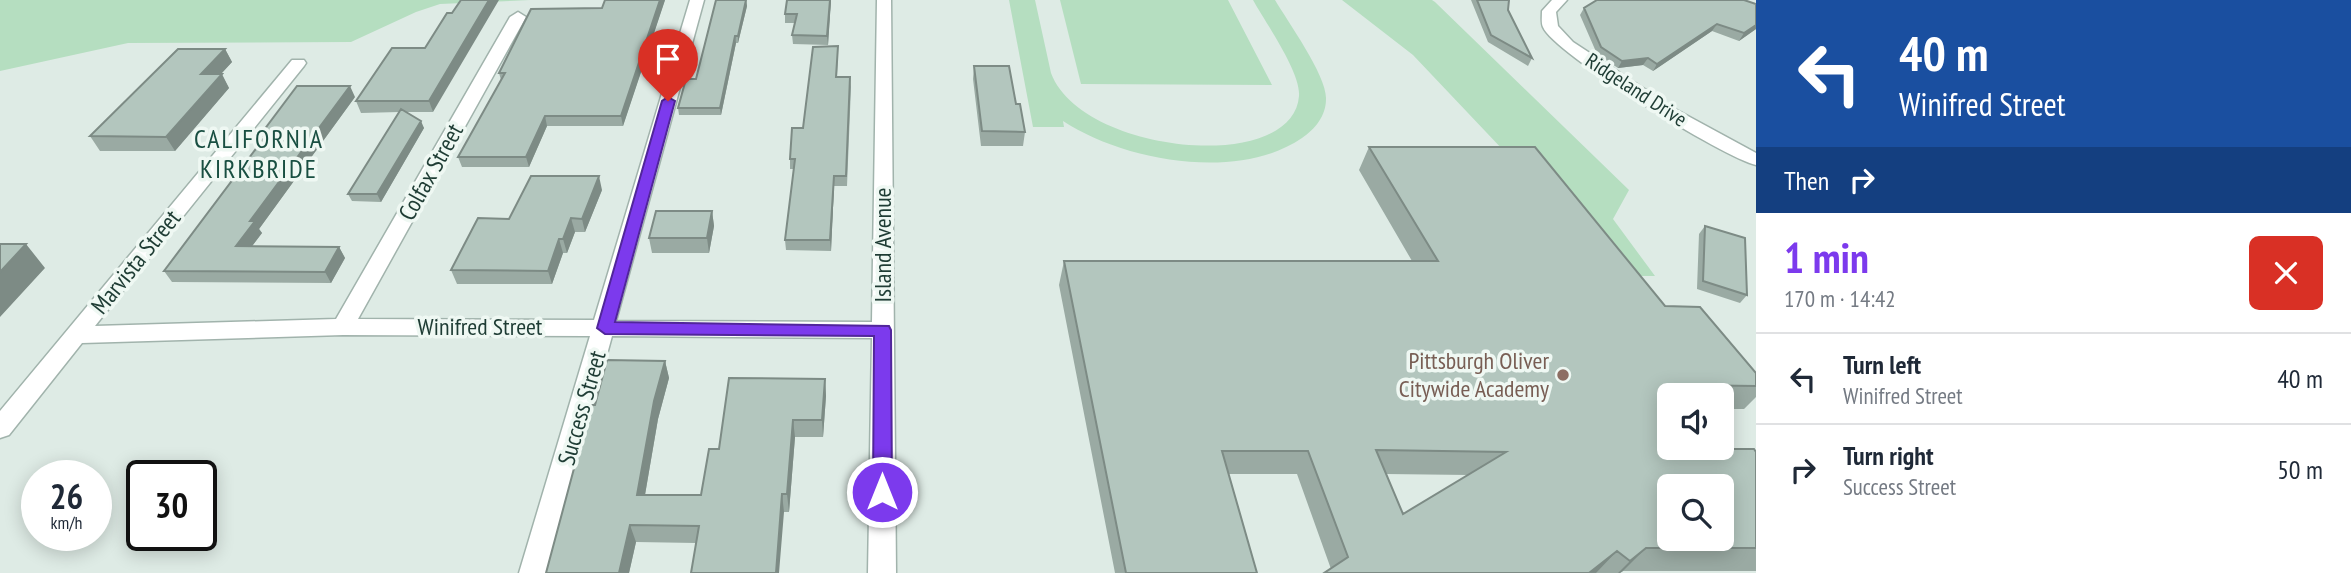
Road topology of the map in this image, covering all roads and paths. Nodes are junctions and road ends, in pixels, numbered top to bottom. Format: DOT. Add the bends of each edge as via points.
graph roads {
  1 [pos="697,0"];
  2 [pos="884,0"];
  3 [pos="1560,0"];
  4 [pos="518,17"];
  5 [pos="298,63"];
  6 [pos="1756,160"];
  7 [pos="344,327"];
  8 [pos="605,328"];
  9 [pos="883,330"];
  10 [pos="76,335"];
  11 [pos="0,428"];
  12 [pos="533,573"];
  13 [pos="882,573"];
  1 -- 8 [label="street, Success Street"];
  2 -- 9 [label="street, Island Avenue"];
  3 -- 6 [label="street, Ridgeland Drive" via="1548,18 1567,46 1669,113"];
  4 -- 7 [label="street, Colfax Street"];
  5 -- 10 [label="street, Marvista Street"];
  7 -- 8 [label="street, Winifred Street"];
  7 -- 10 [label="street, Winifred Street"];
  8 -- 9 [label="street, Winifred Street"];
  8 -- 12 [label="street, Success Street"];
  9 -- 13 [label="street, Island Avenue"];
  10 -- 11 [label="street, Marvista Street"];
}
